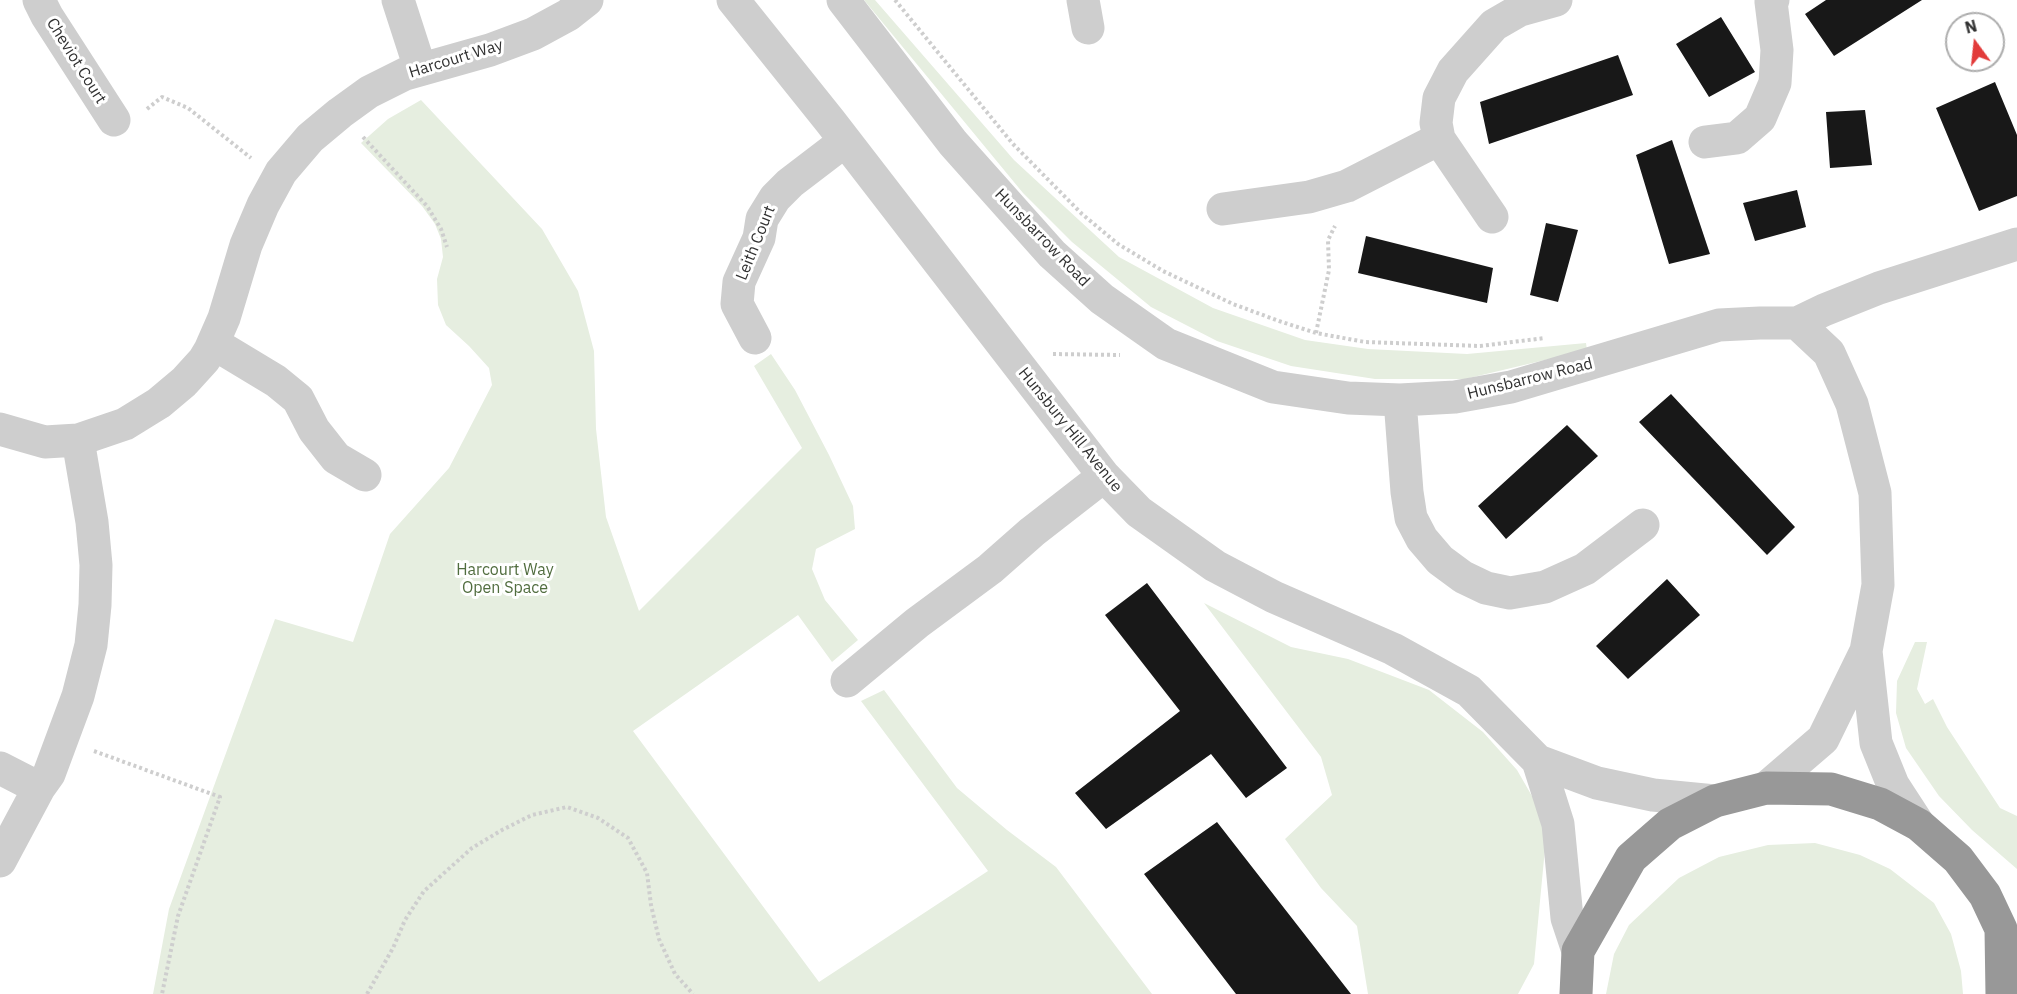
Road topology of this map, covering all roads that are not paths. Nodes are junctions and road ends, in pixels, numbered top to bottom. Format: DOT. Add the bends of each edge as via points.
graph roads {
  1 [pos="39,0"];
  2 [pos="398,0"];
  3 [pos="587,0"];
  4 [pos="733,0"];
  5 [pos="843,0"];
  6 [pos="1556,0"];
  7 [pos="1769,1"];
  8 [pos="420,68"];
  9 [pos="114,120"];
  10 [pos="1439,139"];
  11 [pos="845,141"];
  12 [pos="1705,142"];
  13 [pos="1223,209"];
  14 [pos="1492,217"];
  15 [pos="2017,244"];
  16 [pos="1797,323"];
  17 [pos="755,338"];
  18 [pos="213,343"];
  19 [pos="1401,400"];
  20 [pos="0,429"];
  21 [pos="78,440"];
  22 [pos="365,475"];
  23 [pos="1104,476"];
  24 [pos="1643,525"];
  25 [pos="1866,651"];
  26 [pos="847,681"];
  27 [pos="1538,761"];
  28 [pos="0,768"];
  29 [pos="39,788"];
  30 [pos="1766,788"];
  31 [pos="1714,801"];
  32 [pos="1919,825"];
  33 [pos="0,861"];
  34 [pos="1985,895"];
  35 [pos="2017,918"];
  36 [pos="1572,979"];
  37 [pos="2002,994"];
  1 -- 9 [label="street, Cheviot Court"];
  2 -- 8 [label="street"];
  3 -- 8 [label="street, Harcourt Way" via="533,34"];
  4 -- 11 [label="street, Hunsbury Hill Avenue"];
  5 -- 19 [label="street, Hunsbarrow Road" via="953,142 1052,254 1102,299 1166,344 1273,387 1347,398"];
  6 -- 10 [label="street" via="1520,10 1494,25 1453,71 1440,98 1436,123"];
  7 -- 12 [label="street" via="1777,50 1774,83 1760,118 1737,138"];
  8 -- 18 [label="street, Harcourt Way" via="369,92 340,113 310,138 281,172 246,245"];
  10 -- 13 [label="street" via="1347,186 1308,197"];
  10 -- 14 [label="street"];
  11 -- 17 [label="street, Leith Court" via="790,183 762,219 759,238 739,282 737,304"];
  11 -- 23 [label="street, Hunsbury Hill Avenue"];
  15 -- 16 [label="street, Hunsbarrow Road" via="1879,288"];
  16 -- 19 [label="street, Hunsbarrow Road" via="1719,326 1511,387 1455,397"];
  16 -- 25 [label="street" via="1829,353 1852,404 1875,493 1878,585"];
  18 -- 21 [label="street, Harcourt Way" via="191,375 159,403 125,424"];
  18 -- 22 [label="street" via="298,399 314,430 336,458"];
  19 -- 24 [label="street" via="1411,518 1440,560 1463,577 1486,588 1510,592 1545,587 1585,569"];
  20 -- 21 [label="street, Harcourt Way" via="45,442"];
  21 -- 29 [label="street" via="96,565 91,645 78,696 49,774"];
  23 -- 26 [label="street"];
  23 -- 27 [label="street, Hunsbury Hill Avenue" via="1139,512 1215,566 1393,650 1469,691"];
  25 -- 30 [label="street" via="1822,739"];
  25 -- 32 [label="street" via="1876,743 1893,785"];
  27 -- 31 [label="street, Hunsbury Hill Avenue" via="1597,783 1653,795"];
  27 -- 36 [label="street, Hunsbury Hill Avenue" via="1558,824"];
  28 -- 29 [label="street"];
  29 -- 33 [label="street"];
  30 -- 31 [label="highway"];
  30 -- 32 [label="highway" via="1831,789 1880,804"];
  31 -- 36 [label="highway" via="1670,824 1631,858"];
  32 -- 34 [label="highway" via="1958,859"];
  34 -- 35 [label="highway"];
  34 -- 37 [label="highway" via="2001,930"];
}
